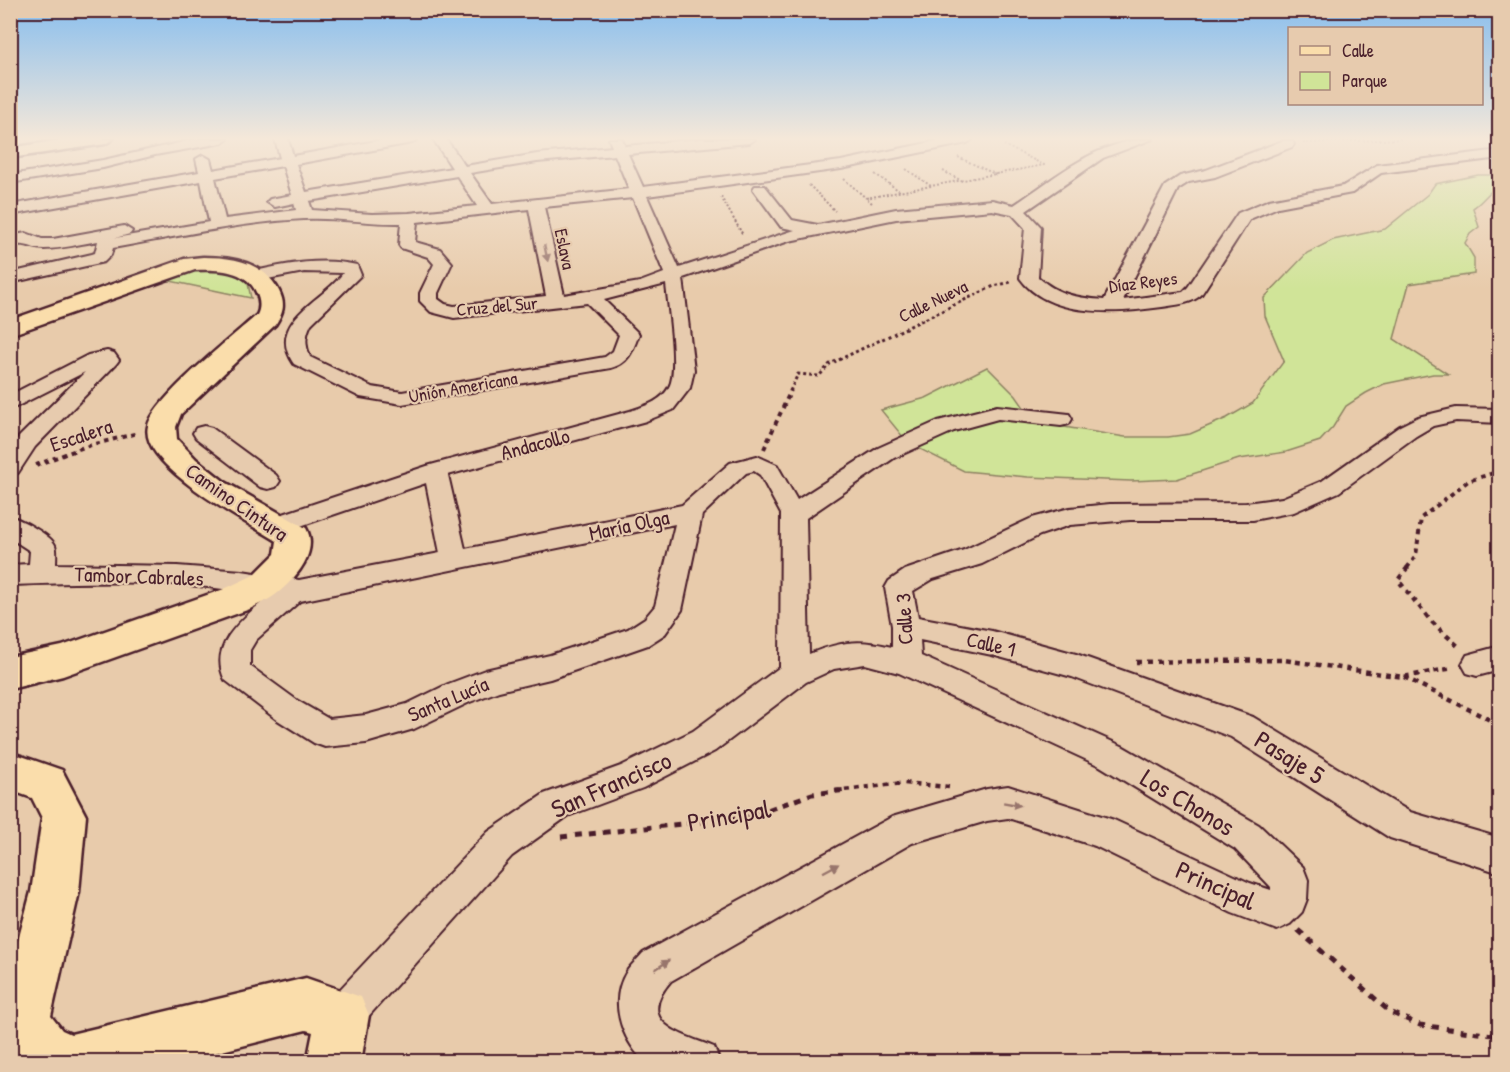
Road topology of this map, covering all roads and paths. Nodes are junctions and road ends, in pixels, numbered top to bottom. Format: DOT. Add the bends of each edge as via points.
graph roads {
  1 [pos="128,189"];
  2 [pos="144,189"];
  3 [pos="208,189"];
  4 [pos="296,189"];
  5 [pos="329,189"];
  6 [pos="474,189"];
  7 [pos="635,189"];
  8 [pos="671,189"];
  9 [pos="717,189"];
  10 [pos="760,189"];
  11 [pos="814,189"];
  12 [pos="856,189"];
  13 [pos="898,189"];
  14 [pos="1048,189"];
  15 [pos="1170,189"];
  16 [pos="1348,189"];
  17 [pos="902,192"];
  18 [pos="637,193"];
  19 [pos="129,195"];
  20 [pos="299,198"];
  21 [pos="866,198"];
  22 [pos="536,205"];
  23 [pos="35,206"];
  24 [pos="10,210"];
  25 [pos="488,210"];
  26 [pos="1017,210"];
  27 [pos="835,211"];
  28 [pos="305,214"];
  29 [pos="409,218"];
  30 [pos="217,219"];
  31 [pos="822,230"];
  32 [pos="18,239"];
  33 [pos="106,240"];
  34 [pos="752,249"];
  35 [pos="257,276"];
  36 [pos="674,276"];
  37 [pos="10,278"];
  38 [pos="1029,278"];
  39 [pos="591,297"];
  40 [pos="556,301"];
  41 [pos="1110,307"];
  42 [pos="10,328"];
  43 [pos="10,404"];
  44 [pos="1500,416"];
  45 [pos="1061,419"];
  46 [pos="162,426"];
  47 [pos="204,433"];
  48 [pos="757,464"];
  49 [pos="21,467"];
  50 [pos="435,471"];
  51 [pos="1500,471"];
  52 [pos="268,481"];
  53 [pos="690,512"];
  54 [pos="793,514"];
  55 [pos="10,525"];
  56 [pos="277,525"];
  57 [pos="455,561"];
  58 [pos="42,574"];
  59 [pos="10,575"];
  60 [pos="279,588"];
  61 [pos="906,626"];
  62 [pos="1488,661"];
  63 [pos="906,663"];
  64 [pos="1130,663"];
  65 [pos="1076,666"];
  66 [pos="10,673"];
  67 [pos="795,673"];
  68 [pos="1403,677"];
  69 [pos="1500,725"];
  70 [pos="10,771"];
  71 [pos="987,805"];
  72 [pos="559,837"];
  73 [pos="1500,856"];
  74 [pos="1277,911"];
  75 [pos="1500,1036"];
  76 [pos="331,1047"];
  77 [pos="699,1062"];
  1 -- 19 [label="street"];
  2 -- 19 [label="street"];
  3 -- 30 [label="street"];
  4 -- 20 [label="street"];
  5 -- 20 [label="street"];
  6 -- 25 [label="street"];
  7 -- 18 [label="street, Andacollo"];
  8 -- 18 [label="street"];
  9 -- 34 [label="path"];
  10 -- 31 [label="street" via="787,224"];
  11 -- 27 [label="path"];
  12 -- 21 [label="path"];
  13 -- 17 [label="path"];
  14 -- 26 [label="street"];
  15 -- 41 [label="street"];
  16 -- 41 [label="street, Díaz Reyes" via="1274,204 1244,216 1189,296"];
  18 -- 22 [label="street"];
  18 -- 36 [label="street, Andacollo"];
  19 -- 23 [label="street"];
  20 -- 28 [label="street"];
  20 -- 30 [label="street"];
  22 -- 25 [label="street"];
  22 -- 40 [label="street, Eslava, one-way"];
  23 -- 24 [label="street"];
  23 -- 32 [label="street"];
  25 -- 29 [label="street"];
  26 -- 31 [label="street" via="992,205 896,214"];
  26 -- 38 [label="street" via="1033,227"];
  28 -- 29 [label="street"];
  28 -- 30 [label="street"];
  29 -- 40 [label="street, Cruz del Sur" via="407,245 434,253 443,263 429,293 429,302 438,308 454,312"];
  30 -- 33 [label="street"];
  30 -- 33 [label="street" via="129,225"];
  31 -- 34 [label="street" via="784,237"];
  32 -- 33 [label="street" via="40,244"];
  33 -- 37 [label="street" via="103,255 98,258"];
  34 -- 36 [label="street"];
  35 -- 39 [label="street, Unión Americana" via="291,268 351,269 346,282 302,320 297,329 297,354 301,360 367,393 402,398 611,362 622,354 629,334"];
  35 -- 42 [label="main road" via="224,264 192,264"];
  35 -- 46 [label="main road" via="267,288 272,311 178,401"];
  36 -- 39 [label="street, Cruz del Sur"];
  36 -- 50 [label="street, Andacollo" via="684,370 680,388 665,405 638,416"];
  38 -- 41 [label="street, Díaz Reyes" via="1035,286 1067,300"];
  38 -- 48 [label="path, Calle Nueva" via="994,286 830,364 819,376 798,374"];
  39 -- 40 [label="street, Cruz del Sur"];
  43 -- 49 [label="street" via="95,359 109,360 27,442"];
  44 -- 61 [label="street, Calle 3" via="1469,412 1417,425 1337,485 1292,504 1240,513 1112,512 1050,522 907,580 899,588"];
  45 -- 54 [label="street" via="997,412 946,426 886,453"];
  46 -- 49 [label="path, Escalera"];
  46 -- 56 [label="main road, Camino Cintura" via="162,438 189,472 252,514"];
  47 -- 52 [label="street"];
  48 -- 53 [label="street, María Olga" via="738,468"];
  48 -- 54 [label="street" via="769,470"];
  50 -- 56 [label="street, Andacollo"];
  50 -- 57 [label="street"];
  51 -- 62 [label="path" via="1468,481 1421,518 1416,556 1398,580 1431,621"];
  53 -- 57 [label="street, María Olga"];
  53 -- 60 [label="street, Santa Lucía" via="668,610 655,626 638,637 550,667 496,679 414,716 366,729 325,733 235,671 236,649"];
  54 -- 67 [label="street"];
  55 -- 58 [label="street" via="43,546"];
  56 -- 60 [label="main road, Camino Cintura" via="294,536 291,558"];
  57 -- 60 [label="street, María Olga"];
  58 -- 59 [label="street, Tambor Cabrales"];
  58 -- 60 [label="street, Tambor Cabrales" via="147,573"];
  60 -- 66 [label="main road, Camino Cintura" via="237,599 63,661"];
  61 -- 63 [label="street, Calle 3"];
  61 -- 65 [label="street, Calle 1" via="992,642"];
  62 -- 68 [label="path"];
  63 -- 67 [label="street, Los Chonos" via="865,652 830,658"];
  63 -- 74 [label="street, Los Chonos" via="1111,756 1247,837 1290,879 1289,899"];
  64 -- 68 [label="path" via="1284,660"];
  65 -- 73 [label="street, Pasaje 5" via="1242,727 1402,826"];
  67 -- 76 [label="street, San Francisco" via="704,741 631,777 556,805 500,844"];
  68 -- 69 [label="path"];
  70 -- 76 [label="main road" via="47,784 64,816 55,892 23,1023 44,1049 70,1061 306,1005"];
  71 -- 72 [label="path, Principal" via="972,794 952,788 903,783 812,794 748,817"];
  71 -- 74 [label="street, Principal, one-way" via="1008,802 1102,832 1245,900"];
  77 -- 71 [label="street, Principal, one-way" via="664,1051 646,1034 637,1013 640,985 657,967 904,829"];
  74 -- 75 [label="path" via="1390,1012 1420,1025"];
}
